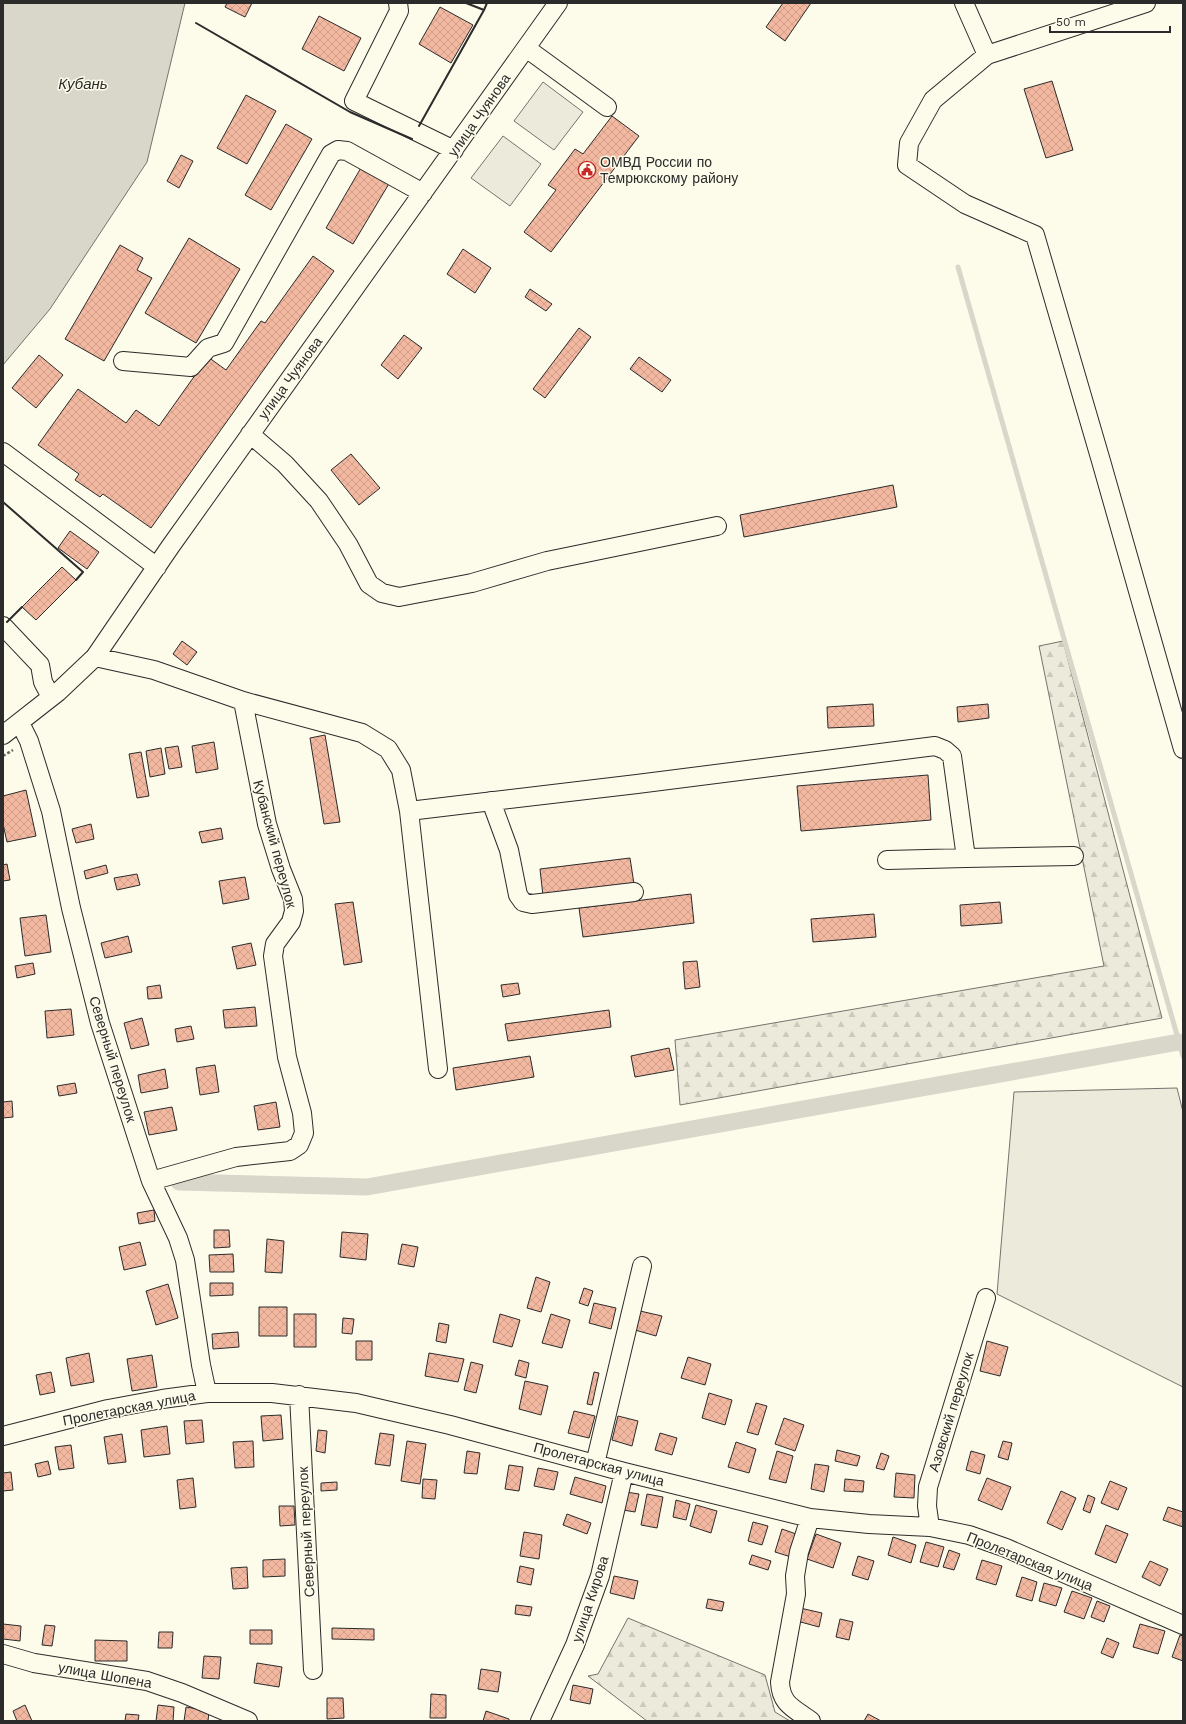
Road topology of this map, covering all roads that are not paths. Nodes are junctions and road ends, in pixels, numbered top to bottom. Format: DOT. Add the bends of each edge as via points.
graph roads {
  1 [pos="398,3"];
  2 [pos="558,3"];
  3 [pos="964,3"];
  4 [pos="1146,3"];
  5 [pos="526,48"];
  6 [pos="987,55"];
  7 [pos="607,107"];
  8 [pos="454,150"];
  9 [pos="423,194"];
  10 [pos="123,361"];
  11 [pos="250,434"];
  12 [pos="3,452"];
  13 [pos="717,526"];
  14 [pos="157,567"];
  15 [pos="3,626"];
  16 [pos="95,657"];
  17 [pos="51,697"];
  18 [pos="243,701"];
  19 [pos="20,723"];
  20 [pos="3,735"];
  21 [pos="1183,749"];
  22 [pos="490,801"];
  23 [pos="409,811"];
  24 [pos="1074,856"];
  25 [pos="966,858"];
  26 [pos="887,860"];
  27 [pos="634,892"];
  28 [pos="438,1069"];
  29 [pos="152,1181"];
  30 [pos="642,1266"];
  31 [pos="986,1298"];
  32 [pos="207,1393"];
  33 [pos="299,1395"];
  34 [pos="3,1436"];
  35 [pos="595,1464"];
  36 [pos="624,1472"];
  37 [pos="810,1518"];
  38 [pos="930,1527"];
  39 [pos="1183,1625"];
  40 [pos="3,1654"];
  41 [pos="313,1670"];
  42 [pos="248,1721"];
  43 [pos="540,1721"];
  44 [pos="811,1721"];
  1 -- 8 [label="street" via="399,11 354,101"];
  2 -- 5 [label="street, улица Чуянова"];
  3 -- 6 [label="street"];
  4 -- 6 [label="street"];
  5 -- 7 [label="street"];
  5 -- 8 [label="street, улица Чуянова"];
  6 -- 21 [label="street" via="933,100 909,143 907,165 965,204 1035,235"];
  8 -- 9 [label="street, улица Чуянова"];
  9 -- 10 [label="street" via="347,151 338,150 331,154 224,343 208,348 191,367"];
  9 -- 11 [label="street, улица Чуянова"];
  11 -- 13 [label="street" via="285,464 319,500 348,544 369,584 382,593 393,596 472,583 547,561"];
  11 -- 14 [label="street, улица Чуянова"];
  12 -- 14 [label="street"];
  14 -- 16 [label="street, улица Чуянова"];
  15 -- 17 [label="street" via="40,665 43,682"];
  16 -- 17 [label="street, улица Чуянова"];
  16 -- 18 [label="street" via="154,670"];
  17 -- 19 [label="street, улица Чуянова"];
  18 -- 23 [label="street" via="362,733 388,749 401,770"];
  18 -- 29 [label="street, Кубанский переулок" via="267,824 280,869 293,899 294,911 291,922 275,944 273,956 287,1057 302,1113 304,1133 298,1145 290,1151 236,1157"];
  19 -- 20 [label="street, улица Чуянова"];
  19 -- 29 [label="street, Северный переулок" via="29,741 51,811 71,908 100,1023"];
  22 -- 23 [label="street"];
  22 -- 25 [label="street" via="935,746 952,756"];
  22 -- 27 [label="street" via="509,850 518,895 523,902 532,904"];
  23 -- 28 [label="street"];
  24 -- 25 [label="street"];
  25 -- 26 [label="street"];
  29 -- 32 [label="street, Северный переулок" via="178,1238 185,1260"];
  30 -- 35 [label="street"];
  31 -- 38 [label="street, Азовский переулок" via="928,1486"];
  32 -- 33 [label="street, Пролетарская улица"];
  32 -- 34 [label="street, Пролетарская улица" via="108,1409"];
  33 -- 35 [label="street, Пролетарская улица" via="356,1403"];
  33 -- 41 [label="street, Северный переулок"];
  35 -- 36 [label="street, Пролетарская улица"];
  36 -- 37 [label="street, Пролетарская улица"];
  36 -- 43 [label="street, улица Кирова" via="600,1576 575,1645"];
  37 -- 38 [label="street, Пролетарская улица"];
  37 -- 44 [label="street" via="799,1552 795,1576 796,1594 780,1682 784,1700"];
  38 -- 39 [label="street, Пролетарская улица" via="969,1535 1006,1548"];
  40 -- 42 [label="street, улица Шопена" via="34,1663 147,1681"];
}
